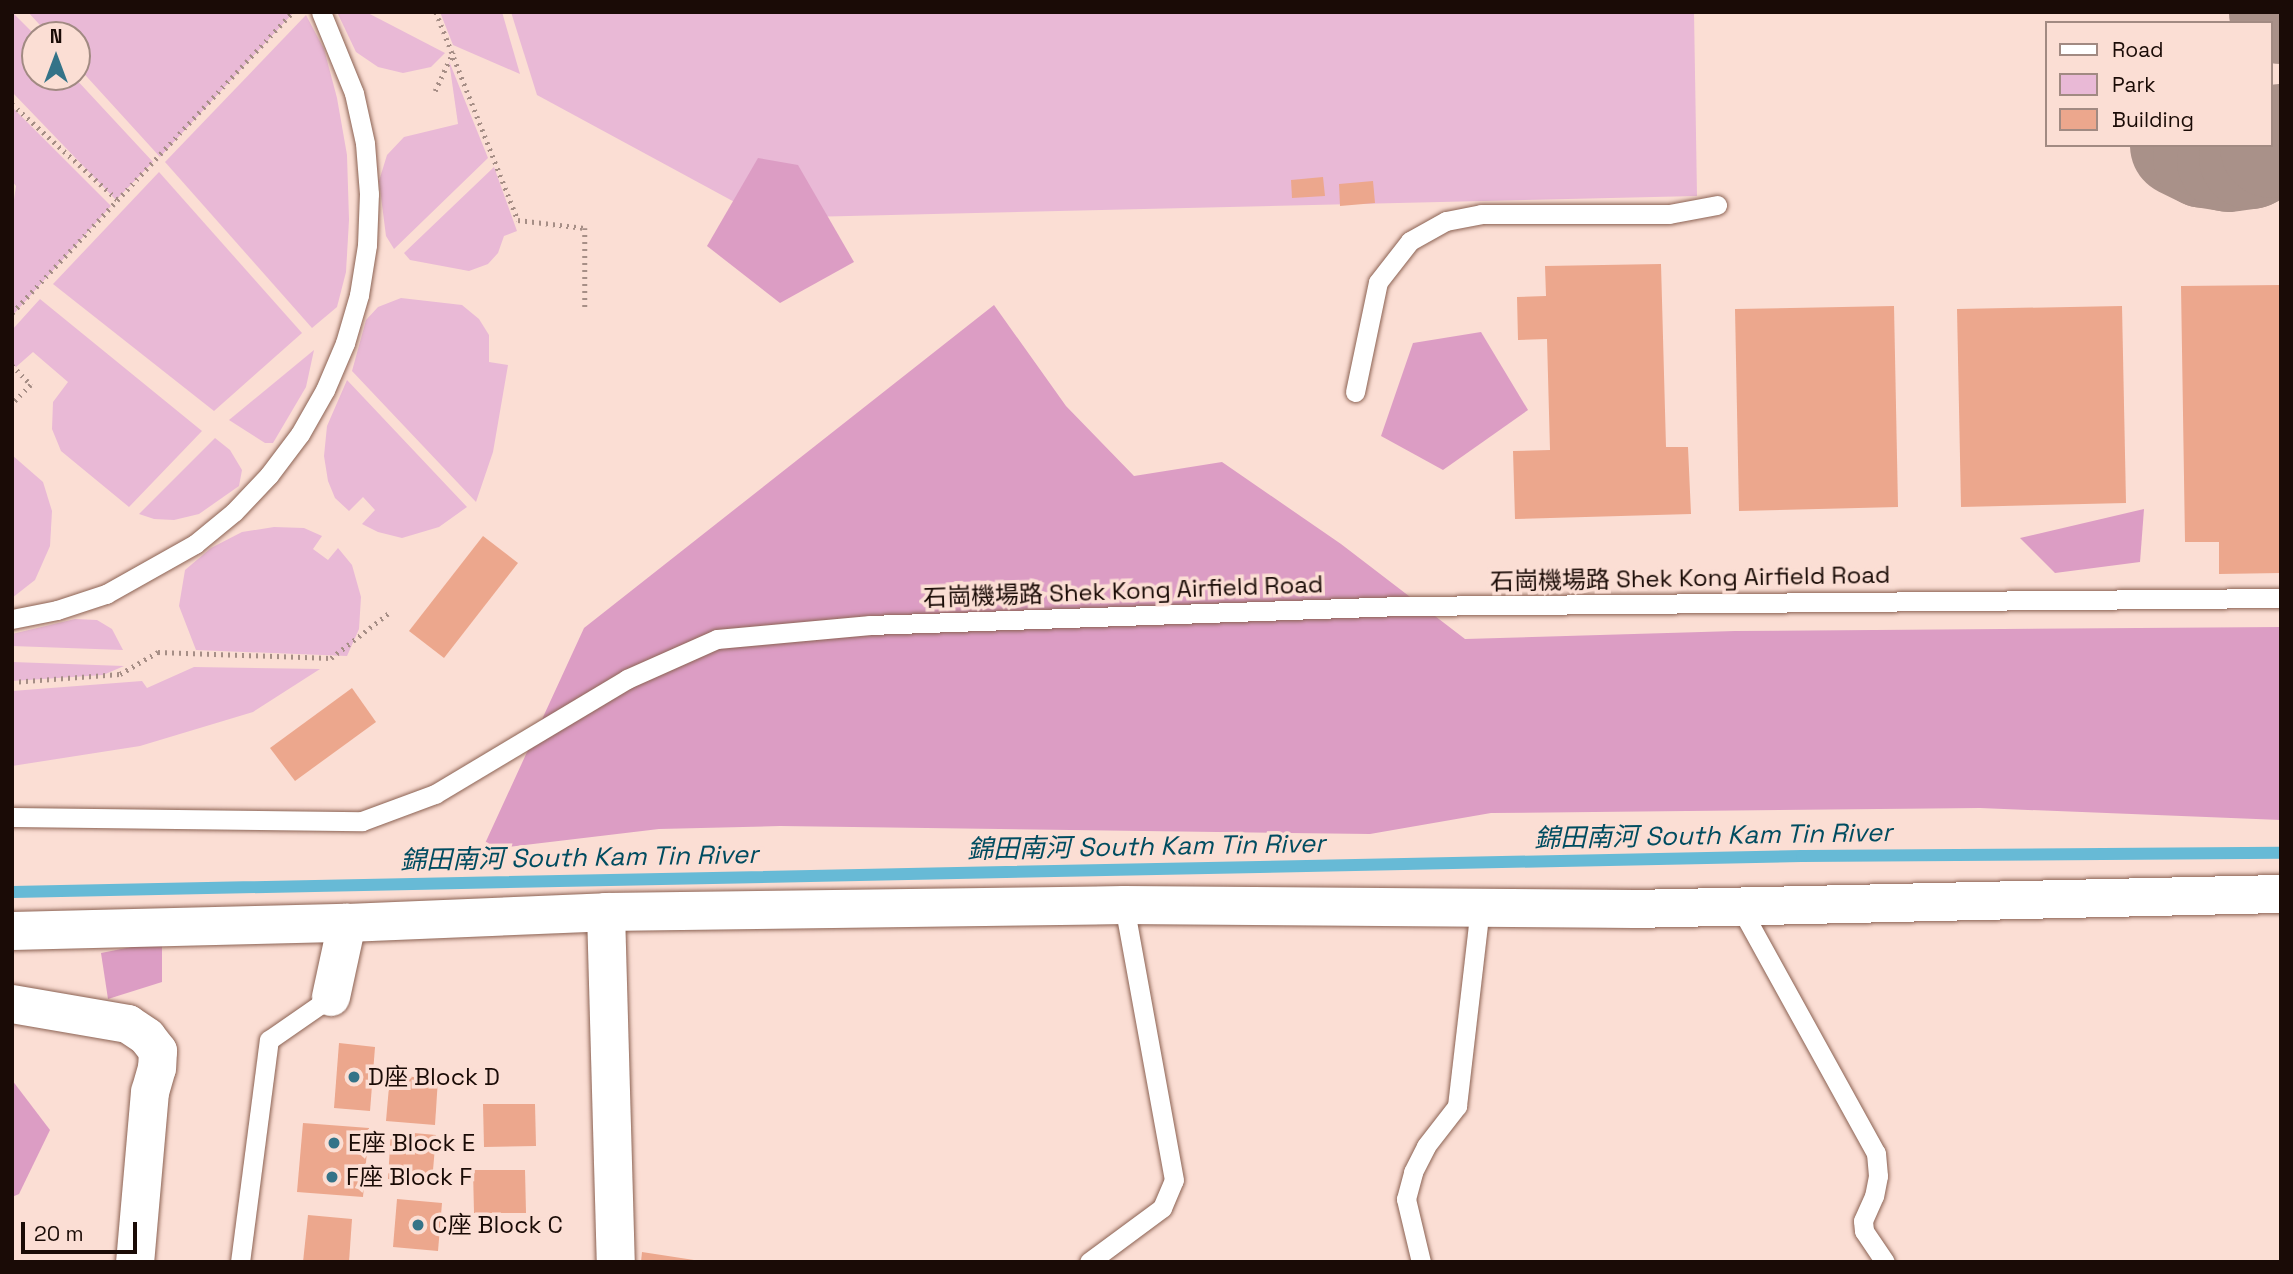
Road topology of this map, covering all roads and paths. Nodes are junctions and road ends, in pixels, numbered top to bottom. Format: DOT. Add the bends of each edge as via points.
graph roads {
  1 [pos="293,12"];
  2 [pos="321,12"];
  3 [pos="436,12"];
  4 [pos="453,52"];
  5 [pos="435,91"];
  6 [pos="12,104"];
  7 [pos="119,201"];
  8 [pos="1717,205"];
  9 [pos="585,307"];
  10 [pos="12,313"];
  11 [pos="12,365"];
  12 [pos="1355,392"];
  13 [pos="12,404"];
  14 [pos="2281,598"];
  15 [pos="390,611"];
  16 [pos="12,619"];
  17 [pos="12,682"];
  18 [pos="12,817"];
  19 [pos="2281,894"];
  20 [pos="1124,905"];
  21 [pos="1741,907"];
  22 [pos="1480,908"];
  23 [pos="606,912"];
  24 [pos="347,923"];
  25 [pos="12,931"];
  26 [pos="331,998"];
  27 [pos="12,1004"];
  28 [pos="135,1262"];
  29 [pos="240,1262"];
  30 [pos="616,1262"];
  31 [pos="1089,1262"];
  32 [pos="1421,1262"];
  33 [pos="1885,1262"];
  1 -- 7 [label="path"];
  2 -- 16 [label="lane" via="354,93 365,143 369,194 359,295 325,390 300,435 269,475 195,544 106,594"];
  3 -- 4 [label="path"];
  4 -- 5 [label="path"];
  4 -- 9 [label="path" via="518,220 585,228"];
  6 -- 7 [label="path"];
  7 -- 10 [label="path"];
  8 -- 12 [label="lane" via="1669,214 1481,214 1446,221 1410,241 1378,282"];
  11 -- 13 [label="path" via="31,385"];
  14 -- 18 [label="lane, 石崗機場路 Shek Kong Airfield Road" via="1402,606 870,625 718,639 626,679 435,794 362,821"];
  15 -- 17 [label="path" via="331,658 158,652 120,674"];
  19 -- 21 [label="street"];
  20 -- 22 [label="street"];
  20 -- 23 [label="street"];
  20 -- 31 [label="lane" via="1174,1180 1162,1208"];
  21 -- 22 [label="street"];
  21 -- 33 [label="lane" via="1876,1153 1878,1176 1863,1220 1864,1231"];
  22 -- 32 [label="lane" via="1457,1106 1426,1146 1406,1199"];
  23 -- 24 [label="street"];
  23 -- 30 [label="street"];
  24 -- 25 [label="street"];
  24 -- 26 [label="street"];
  26 -- 29 [label="lane" via="269,1040"];
  27 -- 28 [label="street" via="128,1024 158,1051 150,1092"];
}
